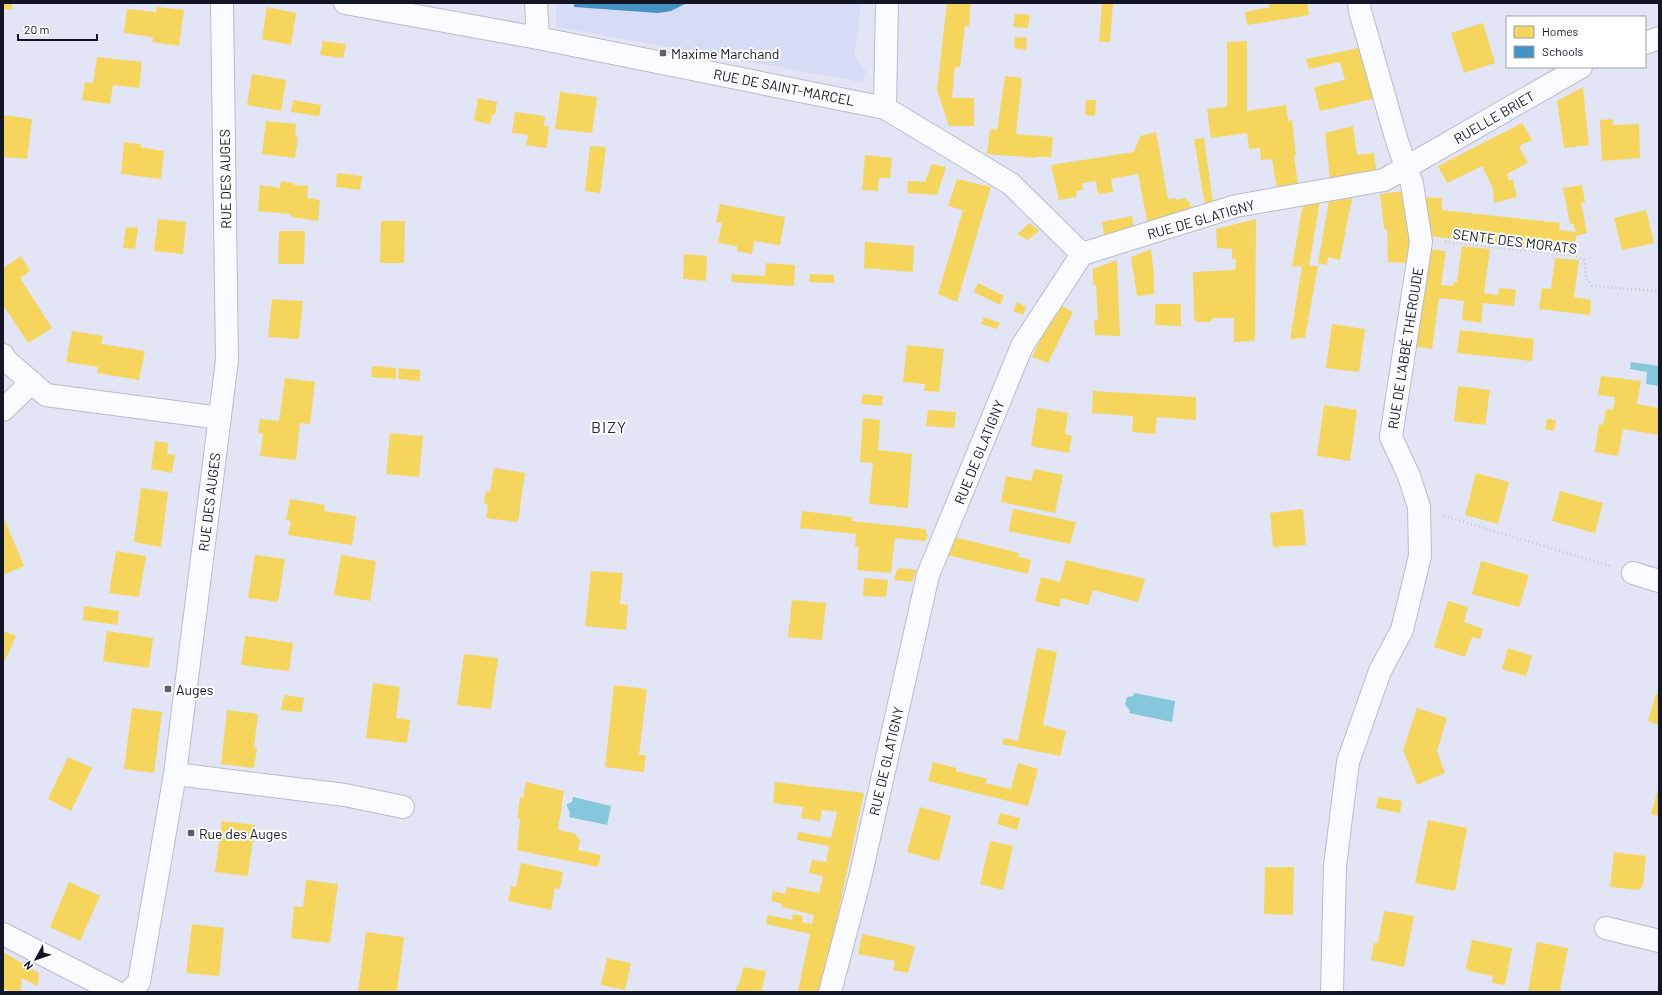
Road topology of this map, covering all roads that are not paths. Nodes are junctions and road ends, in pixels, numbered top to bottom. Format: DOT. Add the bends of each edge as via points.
graph roads {
  1 [pos="222,3"];
  2 [pos="345,3"];
  3 [pos="536,3"];
  4 [pos="888,3"];
  5 [pos="1360,3"];
  6 [pos="538,38"];
  7 [pos="1659,38"];
  8 [pos="1646,43"];
  9 [pos="1579,68"];
  10 [pos="885,108"];
  11 [pos="1406,166"];
  12 [pos="1082,254"];
  13 [pos="3,355"];
  14 [pos="32,382"];
  15 [pos="3,410"];
  16 [pos="220,418"];
  17 [pos="1633,573"];
  18 [pos="1659,581"];
  19 [pos="175,774"];
  20 [pos="403,806"];
  21 [pos="1606,928"];
  22 [pos="3,934"];
  23 [pos="1659,941"];
  24 [pos="116,992"];
  25 [pos="129,992"];
  26 [pos="830,992"];
  27 [pos="1332,992"];
  1 -- 16 [label="street, RUE DES AUGES" via="228,360"];
  2 -- 6 [label="street, RUE DE SAINT-MARCEL"];
  3 -- 6 [label="street"];
  4 -- 10 [label="street"];
  5 -- 11 [label="street, RUE DE L'ABBÉ THEROUDE"];
  6 -- 10 [label="street, RUE DE SAINT-MARCEL"];
  7 -- 8 [label="street"];
  9 -- 11 [label="street, RUELLE BRIET"];
  10 -- 12 [label="street, RUE DE SAINT-MARCEL" via="1011,184"];
  11 -- 12 [label="street, RUE DE GLATIGNY" via="1384,180 1236,206"];
  11 -- 27 [label="street, RUE DE L'ABBÉ THEROUDE" via="1412,184 1420,239 1391,437 1410,476 1419,506 1420,556 1402,630 1380,672 1348,762 1335,866"];
  12 -- 26 [label="street, RUE DE GLATIGNY" via="1022,346 928,575 860,878"];
  13 -- 14 [label="street"];
  14 -- 15 [label="street"];
  14 -- 16 [label="street" via="46,395"];
  16 -- 19 [label="street, RUE DES AUGES"];
  17 -- 18 [label="street"];
  19 -- 20 [label="street" via="345,795"];
  19 -- 25 [label="street, RUE DES AUGES" via="139,982"];
  21 -- 23 [label="street"];
  22 -- 24 [label="street"];
}
